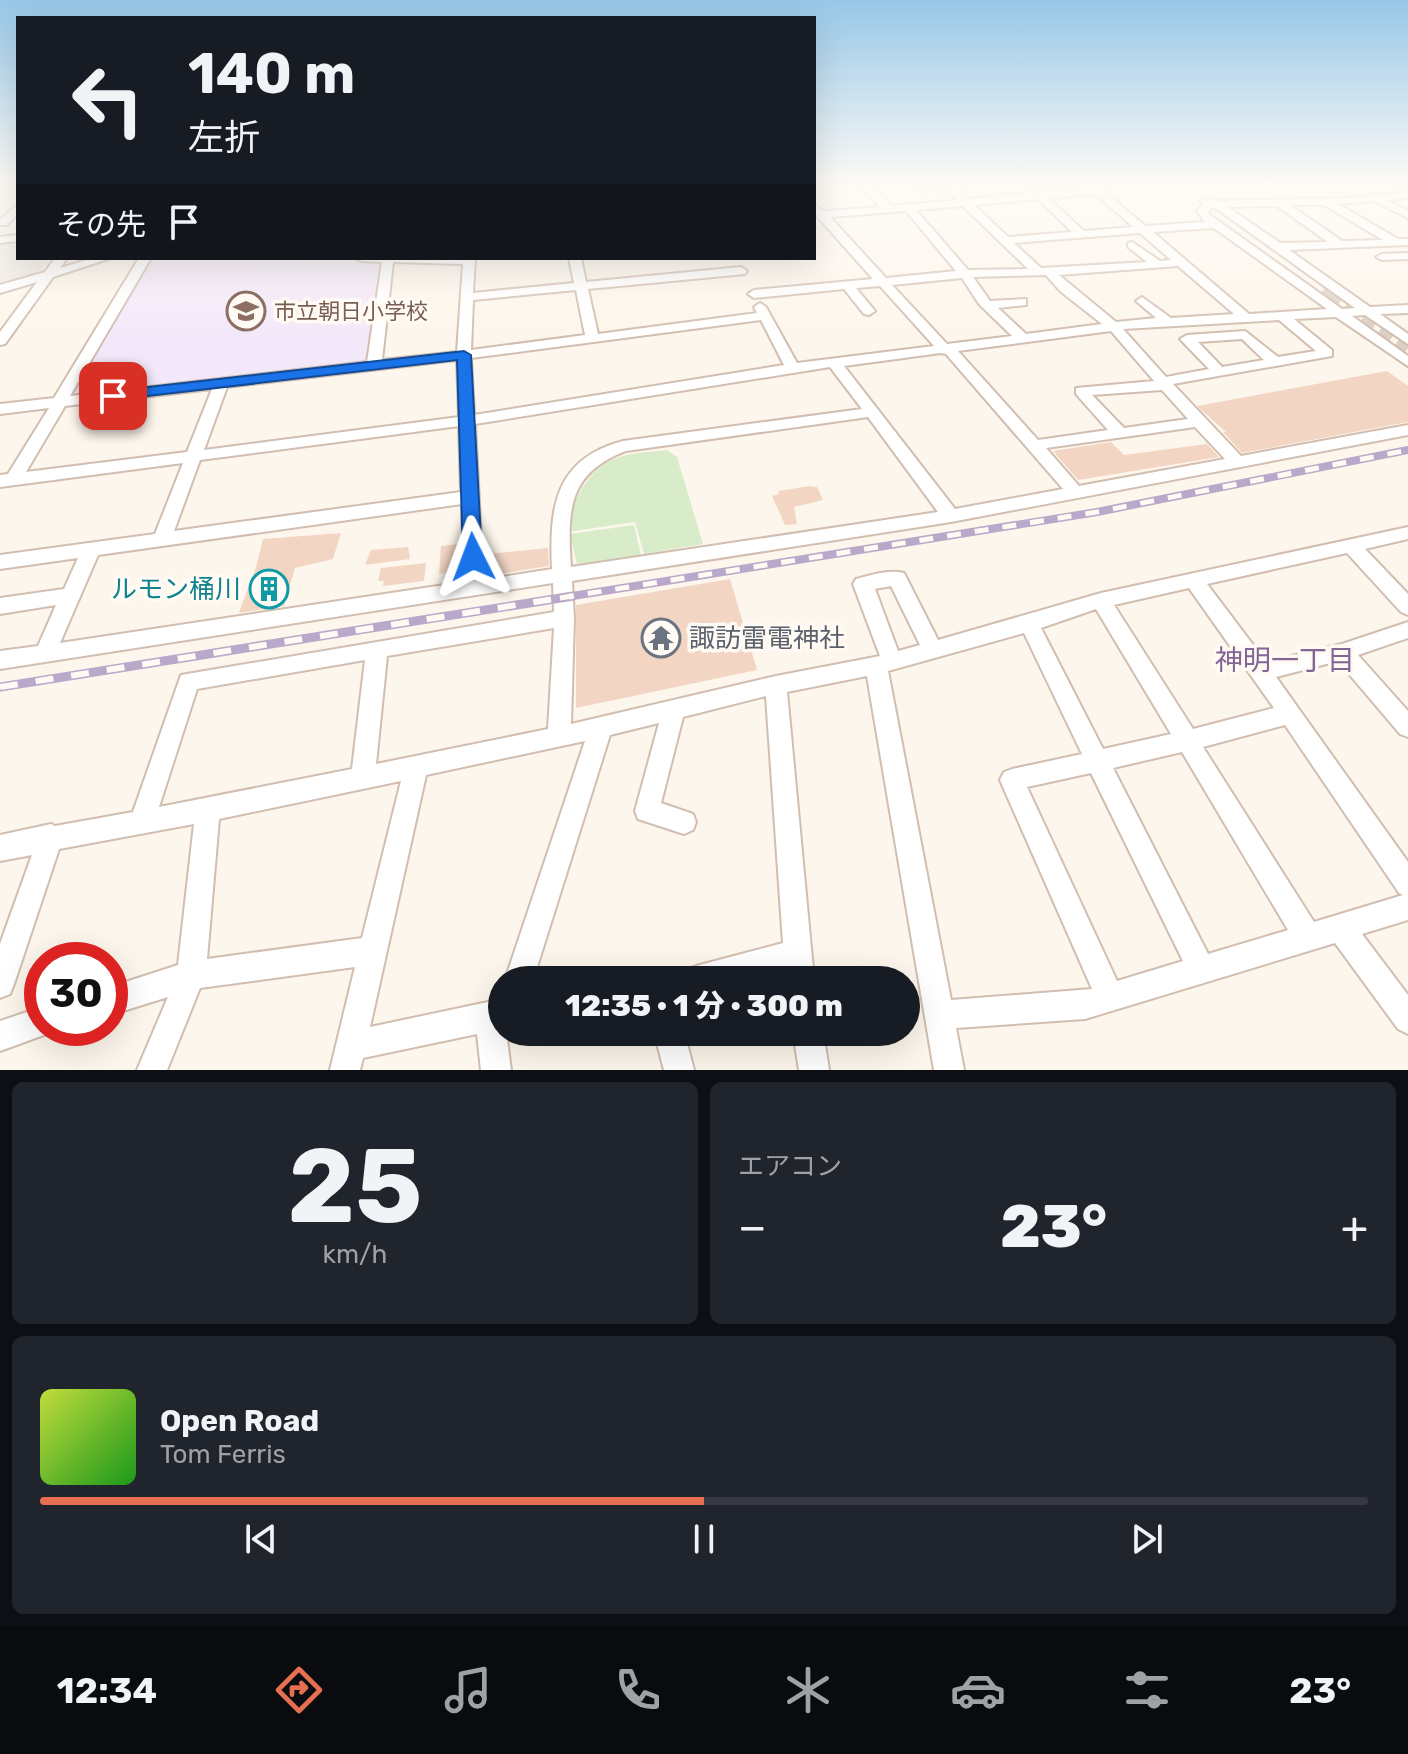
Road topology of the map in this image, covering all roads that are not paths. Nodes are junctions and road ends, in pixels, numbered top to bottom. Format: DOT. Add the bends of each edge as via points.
graph roads {
  1 [pos="833,236"];
  2 [pos="933,236"];
  3 [pos="1002,236"];
  4 [pos="1057,236"];
  5 [pos="1151,236"];
  6 [pos="1234,236"];
  7 [pos="1252,236"];
  8 [pos="1258,236"];
  9 [pos="1329,236"];
  10 [pos="1006,240"];
  11 [pos="1339,244"];
  12 [pos="1404,244"];
  13 [pos="1132,245"];
  14 [pos="1275,247"];
  15 [pos="1408,256"];
  16 [pos="1382,257"];
  17 [pos="60,260"];
  18 [pos="99,260"];
  19 [pos="144,260"];
  20 [pos="388,260"];
  21 [pos="469,260"];
  22 [pos="576,260"];
  23 [pos="733,260"];
  24 [pos="1182,262"];
  25 [pos="1157,264"];
  26 [pos="821,270"];
  27 [pos="1042,270"];
  28 [pos="741,271"];
  29 [pos="965,274"];
  30 [pos="49,276"];
  31 [pos="881,282"];
  32 [pos="842,286"];
  33 [pos="583,287"];
  34 [pos="0,289"];
  35 [pos="1324,289"];
  36 [pos="754,294"];
  37 [pos="467,297"];
  38 [pos="1142,301"];
  39 [pos="1022,302"];
  40 [pos="987,305"];
  41 [pos="1408,309"];
  42 [pos="869,311"];
  43 [pos="1367,312"];
  44 [pos="1342,313"];
  45 [pos="1281,315"];
  46 [pos="765,316"];
  47 [pos="1245,317"];
  48 [pos="1167,321"];
  49 [pos="1114,327"];
  50 [pos="592,338"];
  51 [pos="1024,340"];
  52 [pos="1408,340"];
  53 [pos="0,341"];
  54 [pos="948,350"];
  55 [pos="464,355"];
  56 [pos="1275,362"];
  57 [pos="1408,362"];
  58 [pos="835,364"];
  59 [pos="374,365"];
  60 [pos="793,368"];
  61 [pos="1219,372"];
  62 [pos="221,383"];
  63 [pos="1162,383"];
  64 [pos="59,402"];
  65 [pos="0,409"];
  66 [pos="874,412"];
  67 [pos="465,421"];
  68 [pos="1199,422"];
  69 [pos="1408,430"];
  70 [pos="1120,433"];
  71 [pos="1034,445"];
  72 [pos="193,456"];
  73 [pos="1237,462"];
  74 [pos="7,480"];
  75 [pos="1075,492"];
  76 [pos="470,497"];
  77 [pos="951,516"];
  78 [pos="1408,533"];
  79 [pos="162,540"];
  80 [pos="1349,544"];
  81 [pos="91,550"];
  82 [pos="0,562"];
  83 [pos="562,573"];
  84 [pos="1192,578"];
  85 [pos="474,587"];
  86 [pos="70,596"];
  87 [pos="1101,600"];
  88 [pos="0,606"];
  89 [pos="1408,607"];
  90 [pos="564,618"];
  91 [pos="1029,624"];
  92 [pos="1408,630"];
  93 [pos="377,650"];
  94 [pos="933,650"];
  95 [pos="1342,652"];
  96 [pos="45,653"];
  97 [pos="0,660"];
  98 [pos="884,664"];
  99 [pos="1261,672"];
  100 [pos="776,685"];
  101 [pos="674,710"];
  102 [pos="1290,714"];
  103 [pos="601,727"];
  104 [pos="1408,727"];
  105 [pos="559,737"];
  106 [pos="1187,741"];
  107 [pos="1098,762"];
  108 [pos="417,765"];
  109 [pos="363,776"];
  110 [pos="208,810"];
  111 [pos="142,822"];
  112 [pos="684,822"];
  113 [pos="51,836"];
  114 [pos="0,848"];
  115 [pos="1408,884"];
  116 [pos="1408,907"];
  117 [pos="1339,926"];
  118 [pos="1306,935"];
  119 [pos="372,951"];
  120 [pos="524,966"];
  121 [pos="798,966"];
  122 [pos="1202,971"];
  123 [pos="191,975"];
  124 [pos="0,984"];
  125 [pos="128,995"];
  126 [pos="1110,997"];
  127 [pos="939,1015"];
  128 [pos="488,1017"];
  129 [pos="1408,1019"];
  130 [pos="24,1028"];
  131 [pos="0,1036"];
  132 [pos="496,1046"];
  133 [pos="673,1046"];
  134 [pos="810,1046"];
  135 [pos="349,1057"];
  136 [pos="152,1070"];
  137 [pos="496,1070"];
  138 [pos="679,1070"];
  139 [pos="814,1070"];
  140 [pos="949,1070"];
  1 -- 31 [label="street"];
  2 -- 29 [label="street"];
  3 -- 10 [label="street"];
  4 -- 10 [label="street"];
  5 -- 24 [label="street"];
  6 -- 44 [label="street"];
  7 -- 35 [label="street"];
  8 -- 14 [label="street"];
  9 -- 11 [label="street"];
  10 -- 27 [label="street"];
  11 -- 12 [label="street"];
  11 -- 14 [label="street"];
  13 -- 25 [label="street"];
  14 -- 43 [label="street"];
  15 -- 16 [label="street"];
  17 -- 30 [label="street"];
  18 -- 30 [label="street"];
  19 -- 64 [label="street"];
  20 -- 59 [label="street"];
  21 -- 37 [label="street"];
  22 -- 33 [label="street"];
  23 -- 28 [label="street"];
  24 -- 25 [label="street"];
  24 -- 47 [label="street"];
  25 -- 27 [label="street"];
  26 -- 32 [label="street"];
  27 -- 29 [label="street"];
  27 -- 49 [label="street"];
  28 -- 33 [label="street"];
  28 -- 36 [label="street"];
  29 -- 31 [label="street"];
  29 -- 40 [label="street"];
  30 -- 34 [label="street"];
  30 -- 53 [label="street"];
  31 -- 32 [label="street"];
  31 -- 54 [label="street"];
  32 -- 36 [label="street"];
  32 -- 42 [label="street"];
  33 -- 37 [label="street"];
  33 -- 50 [label="street"];
  36 -- 46 [label="street"];
  37 -- 55 [label="street"];
  38 -- 48 [label="street"];
  39 -- 40 [label="street"];
  40 -- 51 [label="street"];
  41 -- 43 [label="street"];
  43 -- 44 [label="street"];
  43 -- 52 [label="street"];
  44 -- 45 [label="street"];
  44 -- 57 [label="street"];
  45 -- 47 [label="street"];
  45 -- 56 [label="street" via="1327,353"];
  46 -- 50 [label="street"];
  46 -- 60 [label="street"];
  47 -- 48 [label="street"];
  48 -- 49 [label="street"];
  49 -- 51 [label="street"];
  49 -- 63 [label="street"];
  50 -- 55 [label="street"];
  51 -- 54 [label="street"];
  54 -- 58 [label="street"];
  54 -- 71 [label="street"];
  55 -- 59 [label="street"];
  55 -- 67 [label="street"];
  56 -- 61 [label="street"];
  56 -- 61 [label="street" via="1245,335 1187,339"];
  58 -- 60 [label="street"];
  58 -- 66 [label="street"];
  59 -- 62 [label="street"];
  60 -- 67 [label="street"];
  61 -- 63 [label="street"];
  62 -- 64 [label="street"];
  62 -- 72 [label="street"];
  63 -- 68 [label="street"];
  63 -- 70 [label="street" via="1081,391"];
  64 -- 65 [label="street"];
  64 -- 74 [label="street"];
  66 -- 77 [label="street"];
  66 -- 83 [label="street" via="623,446 597,456 566,488"];
  67 -- 72 [label="street"];
  67 -- 76 [label="street"];
  68 -- 70 [label="street"];
  68 -- 73 [label="street"];
  69 -- 73 [label="street"];
  70 -- 71 [label="street"];
  71 -- 75 [label="street"];
  72 -- 74 [label="street"];
  72 -- 79 [label="street"];
  73 -- 75 [label="street"];
  75 -- 77 [label="street"];
  76 -- 79 [label="street"];
  76 -- 85 [label="street"];
  77 -- 83 [label="street"];
  78 -- 80 [label="street"];
  79 -- 81 [label="street"];
  80 -- 84 [label="street"];
  80 -- 89 [label="street"];
  81 -- 82 [label="street"];
  81 -- 86 [label="street"];
  83 -- 85 [label="street"];
  83 -- 90 [label="street"];
  84 -- 87 [label="street"];
  84 -- 99 [label="street"];
  85 -- 96 [label="street"];
  86 -- 88 [label="street"];
  86 -- 96 [label="street"];
  87 -- 91 [label="street"];
  87 -- 106 [label="street"];
  90 -- 93 [label="street"];
  90 -- 105 [label="street"];
  91 -- 94 [label="street"];
  91 -- 107 [label="street"];
  92 -- 95 [label="street"];
  93 -- 109 [label="street"];
  93 -- 111 [label="street" via="189,681"];
  94 -- 98 [label="street"];
  94 -- 98 [label="street" via="897,578 863,584"];
  95 -- 99 [label="street"];
  95 -- 104 [label="street"];
  96 -- 97 [label="street"];
  98 -- 100 [label="street"];
  98 -- 127 [label="street"];
  99 -- 102 [label="street"];
  100 -- 101 [label="street"];
  100 -- 121 [label="street"];
  101 -- 103 [label="street"];
  101 -- 112 [label="street" via="647,811"];
  102 -- 106 [label="street"];
  102 -- 115 [label="street"];
  103 -- 105 [label="street"];
  103 -- 120 [label="street"];
  105 -- 108 [label="street"];
  106 -- 107 [label="street"];
  106 -- 118 [label="street"];
  107 -- 122 [label="street"];
  107 -- 126 [label="street" via="1012,780"];
  108 -- 109 [label="street"];
  108 -- 119 [label="street"];
  109 -- 110 [label="street"];
  110 -- 111 [label="street"];
  110 -- 123 [label="street"];
  111 -- 113 [label="street"];
  113 -- 114 [label="street"];
  113 -- 124 [label="street"];
  116 -- 117 [label="street"];
  117 -- 118 [label="street"];
  117 -- 129 [label="street"];
  118 -- 122 [label="street"];
  119 -- 123 [label="street"];
  119 -- 135 [label="street"];
  122 -- 126 [label="street"];
  123 -- 125 [label="street"];
  123 -- 136 [label="street"];
  126 -- 127 [label="street" via="1085,1005"];
  127 -- 140 [label="street"];
  128 -- 135 [label="street"];
  130 -- 131 [label="street"];
  132 -- 137 [label="street"];
  133 -- 138 [label="street"];
  134 -- 139 [label="street"];
}
